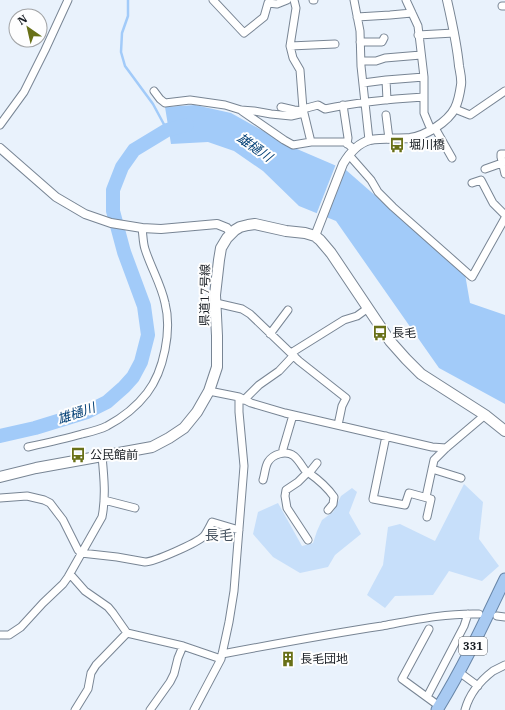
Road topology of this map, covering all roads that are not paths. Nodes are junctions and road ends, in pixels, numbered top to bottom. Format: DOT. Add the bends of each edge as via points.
graph roads {
  1 [pos="68,0"];
  2 [pos="212,0"];
  3 [pos="287,0"];
  4 [pos="294,0"];
  5 [pos="354,0"];
  6 [pos="406,0"];
  7 [pos="447,0"];
  8 [pos="412,13"];
  9 [pos="357,17"];
  10 [pos="454,33"];
  11 [pos="418,35"];
  12 [pos="384,38"];
  13 [pos="360,42"];
  14 [pos="335,44"];
  15 [pos="290,46"];
  16 [pos="421,55"];
  17 [pos="361,61"];
  18 [pos="424,77"];
  19 [pos="386,80"];
  20 [pos="363,83"];
  21 [pos="154,91"];
  22 [pos="505,91"];
  23 [pos="424,97"];
  24 [pos="387,100"];
  25 [pos="364,102"];
  26 [pos="343,105"];
  27 [pos="281,107"];
  28 [pos="455,109"];
  29 [pos="241,110"];
  30 [pos="303,111"];
  31 [pos="386,115"];
  32 [pos="0,126"];
  33 [pos="433,129"];
  34 [pos="389,139"];
  35 [pos="369,140"];
  36 [pos="311,142"];
  37 [pos="0,148"];
  38 [pos="350,149"];
  39 [pos="505,154"];
  40 [pos="452,158"];
  41 [pos="502,163"];
  42 [pos="485,169"];
  43 [pos="505,174"];
  44 [pos="472,183"];
  45 [pos="505,216"];
  46 [pos="142,228"];
  47 [pos="231,233"];
  48 [pos="315,236"];
  49 [pos="216,303"];
  50 [pos="368,308"];
  51 [pos="288,310"];
  52 [pos="270,334"];
  53 [pos="292,354"];
  54 [pos="209,391"];
  55 [pos="241,398"];
  56 [pos="293,415"];
  57 [pos="485,415"];
  58 [pos="338,425"];
  59 [pos="505,432"];
  60 [pos="386,436"];
  61 [pos="28,447"];
  62 [pos="446,448"];
  63 [pos="283,453"];
  64 [pos="102,456"];
  65 [pos="317,463"];
  66 [pos="432,469"];
  67 [pos="308,473"];
  68 [pos="0,477"];
  69 [pos="461,478"];
  70 [pos="263,480"];
  71 [pos="426,497"];
  72 [pos="0,498"];
  73 [pos="104,500"];
  74 [pos="135,508"];
  75 [pos="328,510"];
  76 [pos="427,517"];
  77 [pos="239,530"];
  78 [pos="308,540"];
  79 [pos="81,553"];
  80 [pos="70,574"];
  81 [pos="505,579"];
  82 [pos="468,614"];
  83 [pos="479,614"];
  84 [pos="497,616"];
  85 [pos="505,617"];
  86 [pos="429,629"];
  87 [pos="127,633"];
  88 [pos="0,635"];
  89 [pos="183,646"];
  90 [pos="221,657"];
  91 [pos="505,665"];
  92 [pos="459,672"];
  93 [pos="478,686"];
  94 [pos="427,697"];
  95 [pos="438,708"];
  96 [pos="75,710"];
  97 [pos="150,710"];
  98 [pos="194,710"];
  99 [pos="465,710"];
  1 -- 32 [label="street" via="24,92"];
  2 -- 3 [label="street" via="244,33 264,17 268,3 277,4"];
  4 -- 15 [label="street" via="296,8"];
  5 -- 9 [label="street"];
  6 -- 8 [label="street"];
  7 -- 10 [label="street"];
  8 -- 9 [label="street"];
  8 -- 11 [label="street" via="418,26"];
  9 -- 13 [label="street"];
  10 -- 11 [label="street"];
  10 -- 28 [label="street" via="461,83"];
  11 -- 16 [label="street"];
  12 -- 13 [label="street" via="382,42"];
  13 -- 17 [label="street"];
  14 -- 15 [label="street"];
  15 -- 30 [label="street" via="300,70"];
  16 -- 17 [label="street"];
  16 -- 18 [label="street"];
  17 -- 20 [label="street"];
  18 -- 19 [label="street"];
  18 -- 23 [label="street"];
  19 -- 20 [label="street"];
  19 -- 24 [label="street"];
  20 -- 25 [label="street"];
  21 -- 29 [label="street" via="165,102 196,100"];
  22 -- 28 [label="street" via="470,115"];
  23 -- 24 [label="street"];
  23 -- 33 [label="street" via="424,113"];
  24 -- 25 [label="street"];
  25 -- 26 [label="street"];
  25 -- 35 [label="street"];
  26 -- 30 [label="street" via="325,109 318,105"];
  26 -- 38 [label="street"];
  27 -- 30 [label="street"];
  28 -- 33 [label="street"];
  29 -- 30 [label="street" via="291,116"];
  29 -- 36 [label="street" via="288,142"];
  30 -- 36 [label="street"];
  31 -- 34 [label="street"];
  33 -- 34 [label="street" via="412,138"];
  33 -- 40 [label="street"];
  34 -- 35 [label="street"];
  35 -- 38 [label="street"];
  36 -- 38 [label="street" via="345,142"];
  37 -- 46 [label="street" via="56,197 86,214 111,223"];
  38 -- 45 [label="street" via="378,192 472,277"];
  38 -- 48 [label="street"];
  39 -- 41 [label="street" via="501,154"];
  41 -- 42 [label="street"];
  41 -- 43 [label="street"];
  44 -- 45 [label="street" via="481,180 493,203"];
  46 -- 47 [label="street" via="217,224 227,228"];
  46 -- 61 [label="street" via="144,247 166,303 168,321 163,360 154,380 138,402 107,426"];
  47 -- 48 [label="main road" via="240,227 255,224"];
  47 -- 49 [label="main road, 県道17号線" via="221,248"];
  48 -- 50 [label="main road" via="331,253"];
  49 -- 52 [label="street" via="242,309"];
  49 -- 54 [label="main road, 県道17号線" via="217,357"];
  50 -- 53 [label="street" via="357,316 344,320"];
  50 -- 57 [label="main road" via="390,341 412,367"];
  51 -- 52 [label="street"];
  52 -- 53 [label="street"];
  53 -- 55 [label="street" via="279,371"];
  53 -- 58 [label="street" via="346,398"];
  54 -- 55 [label="street"];
  54 -- 64 [label="main road, 県道17号線" via="184,428 169,438 152,447"];
  55 -- 56 [label="street"];
  55 -- 77 [label="street" via="239,412 244,466"];
  56 -- 58 [label="street"];
  56 -- 63 [label="street"];
  57 -- 59 [label="main road"];
  57 -- 62 [label="street"];
  58 -- 60 [label="street"];
  60 -- 62 [label="street"];
  60 -- 71 [label="street" via="373,499 405,505 409,493"];
  62 -- 66 [label="street" via="434,460"];
  63 -- 67 [label="street" via="293,455"];
  63 -- 70 [label="street" via="269,460"];
  64 -- 68 [label="main road, 県道17号線"];
  64 -- 73 [label="street"];
  65 -- 67 [label="street"];
  66 -- 69 [label="street"];
  66 -- 71 [label="street"];
  67 -- 75 [label="street" via="329,489 334,497 333,504"];
  67 -- 78 [label="street" via="286,490 285,496 287,508"];
  71 -- 76 [label="street" via="431,499"];
  72 -- 79 [label="street" via="27,496 50,503 63,520"];
  73 -- 74 [label="street"];
  73 -- 79 [label="street" via="102,517"];
  77 -- 79 [label="street" via="212,522 204,536 197,541 149,562"];
  77 -- 90 [label="street" via="234,591"];
  79 -- 80 [label="street"];
  80 -- 87 [label="street" via="85,591 108,607"];
  80 -- 88 [label="street" via="21,627 9,635"];
  81 -- 92 [label="highway, 331"];
  82 -- 83 [label="street"];
  82 -- 90 [label="street" via="434,616"];
  82 -- 94 [label="street"];
  84 -- 85 [label="street"];
  86 -- 94 [label="street" via="402,679"];
  87 -- 89 [label="street"];
  87 -- 96 [label="street" via="96,665 91,673 88,689"];
  89 -- 90 [label="street"];
  89 -- 97 [label="street" via="170,682"];
  90 -- 98 [label="street"];
  91 -- 93 [label="street" via="494,671"];
  92 -- 93 [label="street"];
  92 -- 95 [label="highway, 331"];
  93 -- 99 [label="street"];
  94 -- 95 [label="street"];
}
